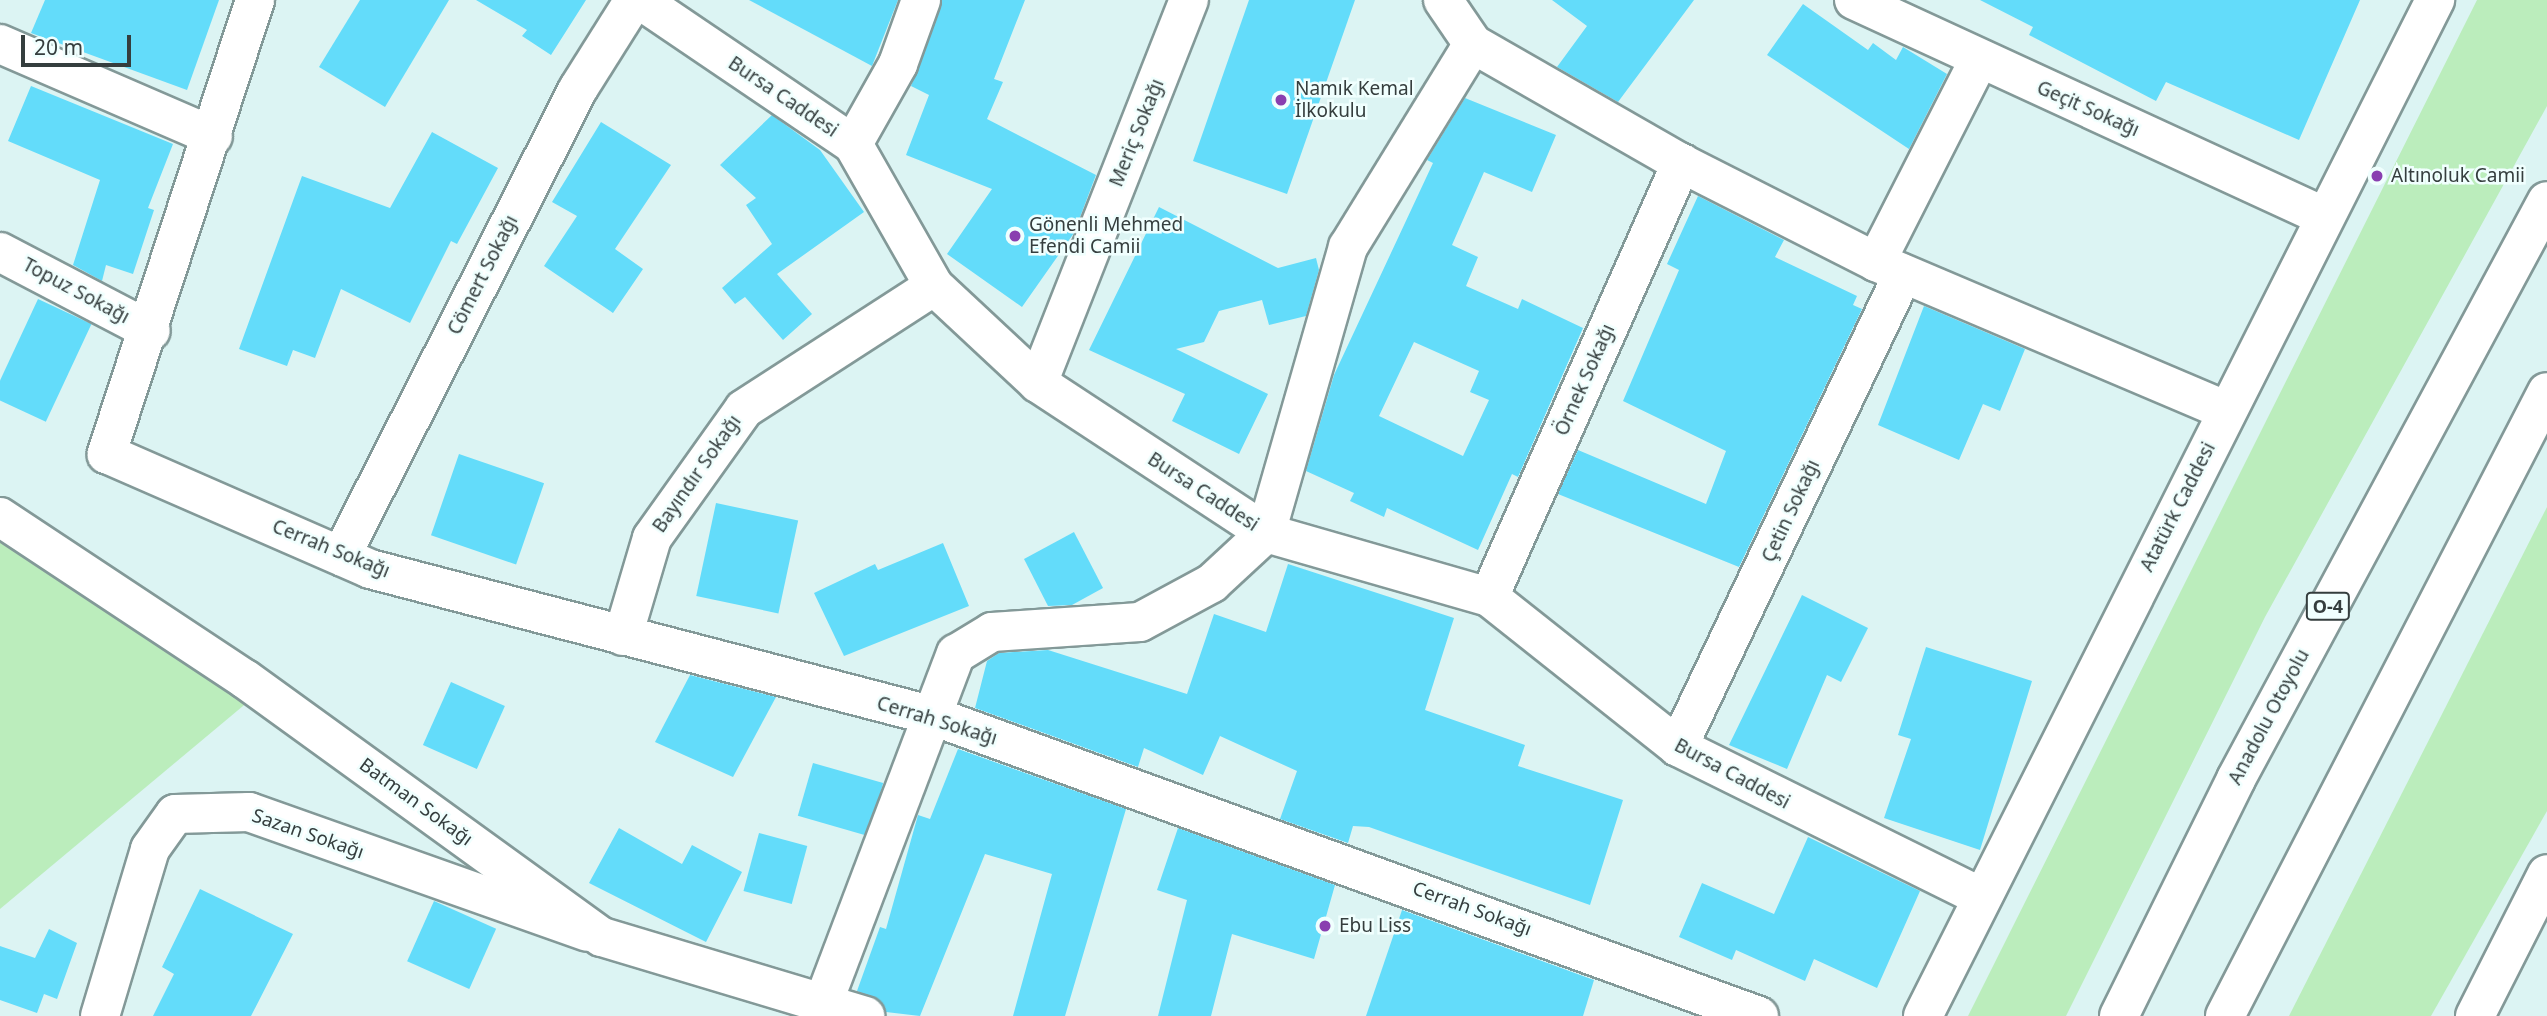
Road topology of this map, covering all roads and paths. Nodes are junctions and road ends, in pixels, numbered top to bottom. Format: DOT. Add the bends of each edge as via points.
graph roads {
  1 [pos="255,0"];
  2 [pos="634,0"];
  3 [pos="640,0"];
  4 [pos="922,0"];
  5 [pos="1189,0"];
  6 [pos="1443,0"];
  7 [pos="1854,0"];
  8 [pos="2435,0"];
  9 [pos="0,44"];
  10 [pos="1473,44"];
  11 [pos="1979,60"];
  12 [pos="214,136"];
  13 [pos="853,144"];
  14 [pos="1681,163"];
  15 [pos="2547,201"];
  16 [pos="2323,216"];
  17 [pos="0,252"];
  18 [pos="1889,268"];
  19 [pos="933,286"];
  20 [pos="151,331"];
  21 [pos="1038,383"];
  22 [pos="2547,391"];
  23 [pos="2227,411"];
  24 [pos="0,517"];
  25 [pos="1266,533"];
  26 [pos="341,556"];
  27 [pos="1489,597"];
  28 [pos="623,636"];
  29 [pos="930,715"];
  30 [pos="1678,747"];
  31 [pos="2547,874"];
  32 [pos="1981,897"];
  33 [pos="602,937"];
  34 [pos="822,1006"];
  35 [pos="100,1016"];
  36 [pos="865,1016"];
  37 [pos="1759,1016"];
  38 [pos="1923,1016"];
  39 [pos="1935,1016"];
  40 [pos="2119,1016"];
  41 [pos="2225,1016"];
  42 [pos="2475,1016"];
  1 -- 12 [label="main road"];
  2 -- 26 [label="main road, Cömert Sokağı" via="578,89"];
  3 -- 13 [label="main road, Bursa Caddesi"];
  4 -- 13 [label="main road" via="898,64"];
  5 -- 21 [label="main road, Meriç Sokağı"];
  6 -- 10 [label="main road"];
  7 -- 11 [label="main road, Geçit Sokağı"];
  8 -- 16 [label="main road, Atatürk Caddesi"];
  9 -- 12 [label="main road"];
  10 -- 14 [label="main road"];
  10 -- 25 [label="main road" via="1348,247"];
  11 -- 16 [label="main road, Geçit Sokağı"];
  11 -- 18 [label="main road, Çetin Sokağı"];
  12 -- 20 [label="main road"];
  13 -- 19 [label="main road, Bursa Caddesi"];
  14 -- 18 [label="main road"];
  14 -- 27 [label="main road, Örnek Sokağı"];
  15 -- 40 [label="main road, Anadolu Otoyolu / O-4" via="2236,779"];
  16 -- 23 [label="main road, Atatürk Caddesi"];
  17 -- 20 [label="main road, Topuz Sokağı"];
  18 -- 23 [label="main road"];
  18 -- 30 [label="main road, Çetin Sokağı"];
  19 -- 21 [label="main road, Bursa Caddesi"];
  19 -- 28 [label="main road, Bayındır Sokağı" via="744,409 652,538"];
  20 -- 26 [label="main road, Cerrah Sokağı" via="107,454"];
  21 -- 25 [label="main road, Bursa Caddesi"];
  22 -- 41 [label="main road"];
  23 -- 32 [label="main road, Atatürk Caddesi"];
  24 -- 33 [label="main road, Batman Sokağı" via="245,679"];
  25 -- 27 [label="main road, Bursa Caddesi"];
  25 -- 29 [label="main road" via="1212,583 1140,622 992,632 956,654"];
  26 -- 28 [label="main road, Cerrah Sokağı"];
  27 -- 30 [label="main road, Bursa Caddesi"];
  28 -- 29 [label="main road, Cerrah Sokağı"];
  29 -- 34 [label="main road"];
  29 -- 37 [label="main road, Cerrah Sokağı"];
  30 -- 32 [label="main road, Bursa Caddesi"];
  31 -- 42 [label="main road"];
  32 -- 38 [label="main road, Atatürk Caddesi"];
  32 -- 39 [label="main road"];
  33 -- 34 [label="main road, Batman Sokağı"];
  33 -- 35 [label="main road, Sazan Sokağı" via="249,812 174,814 150,849"];
  34 -- 36 [label="main road, Batman Sokağı"];
}
